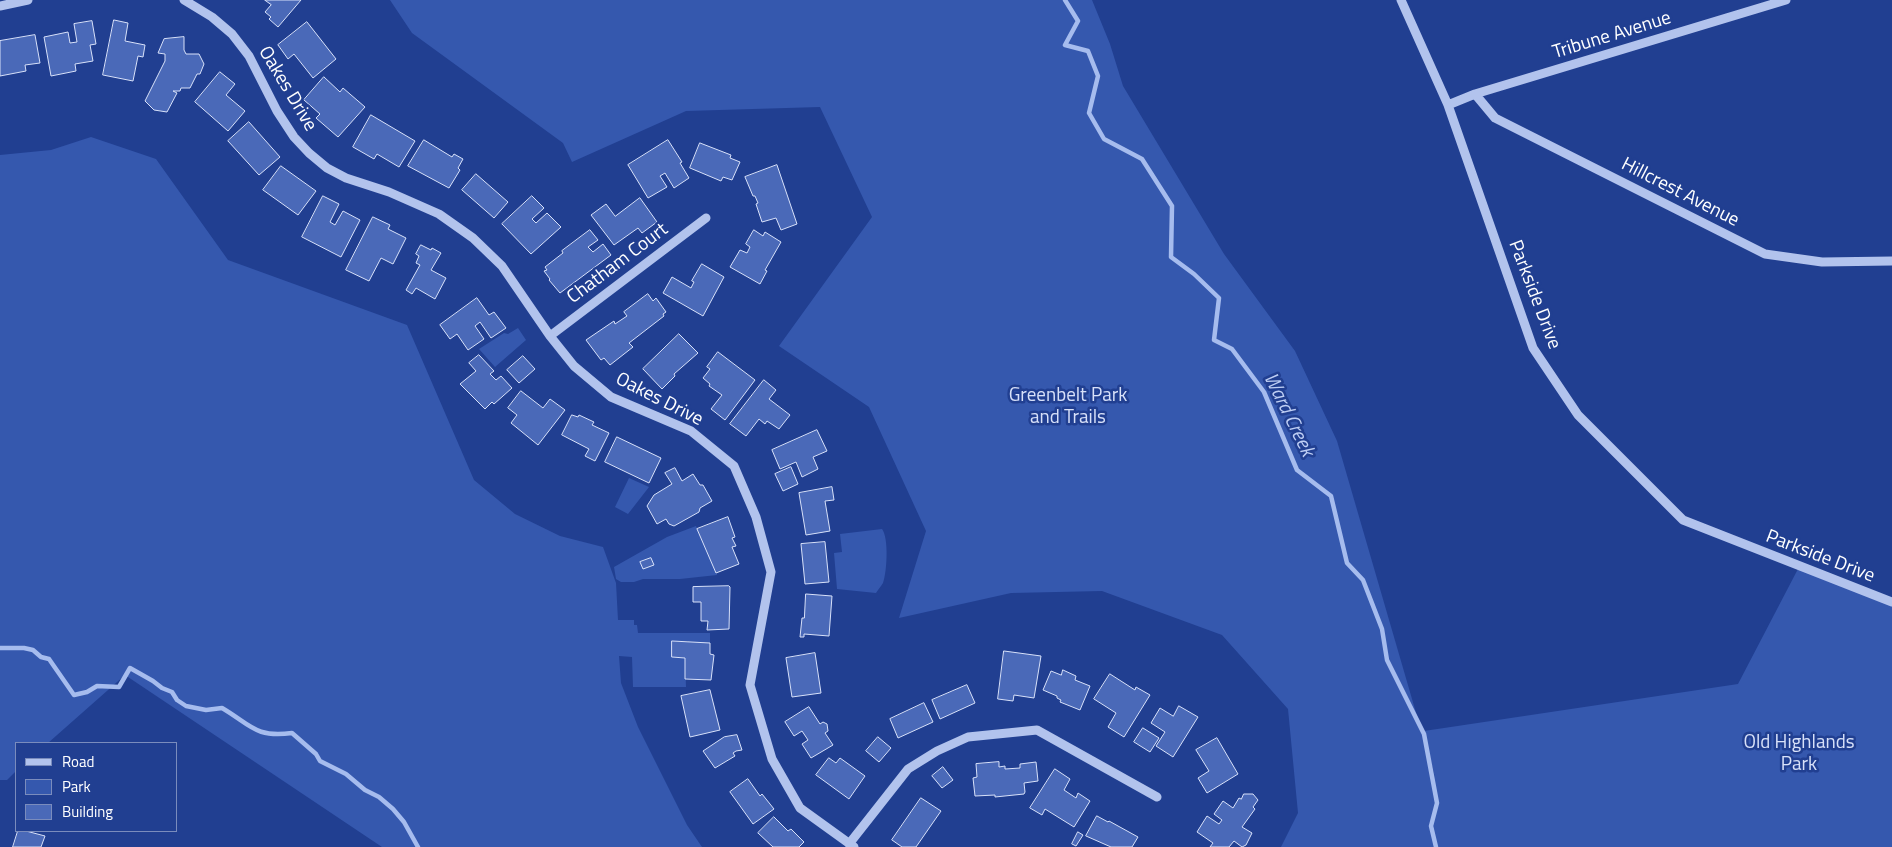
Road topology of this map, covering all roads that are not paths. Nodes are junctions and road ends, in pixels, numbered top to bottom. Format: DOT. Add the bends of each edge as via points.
graph roads {
  1 [pos="28,0"];
  2 [pos="184,0"];
  3 [pos="1401,0"];
  4 [pos="1786,0"];
  5 [pos="0,6"];
  6 [pos="1474,94"];
  7 [pos="1448,105"];
  8 [pos="706,218"];
  9 [pos="1892,261"];
  10 [pos="550,336"];
  11 [pos="1892,602"];
  12 [pos="1157,797"];
  13 [pos="851,845"];
  1 -- 5 [label="street"];
  2 -- 10 [label="street, Oakes Drive" via="232,34 249,56 277,111 309,153 346,178 439,214 473,238 502,266"];
  3 -- 7 [label="street, Parkside Drive"];
  4 -- 6 [label="street, Tribune Avenue"];
  6 -- 7 [label="street, Tribune Avenue"];
  6 -- 9 [label="street, Hillcrest Avenue" via="1495,118 1765,254 1822,262"];
  7 -- 11 [label="street, Parkside Drive" via="1532,348 1578,415 1682,520"];
  8 -- 10 [label="street, Chatham Court"];
  10 -- 13 [label="street, Oakes Drive" via="574,366 611,397 692,431 734,466 756,516 770,572 750,684 772,759 800,808"];
  12 -- 13 [label="street" via="1038,730 968,737 936,751 908,769"];
}
